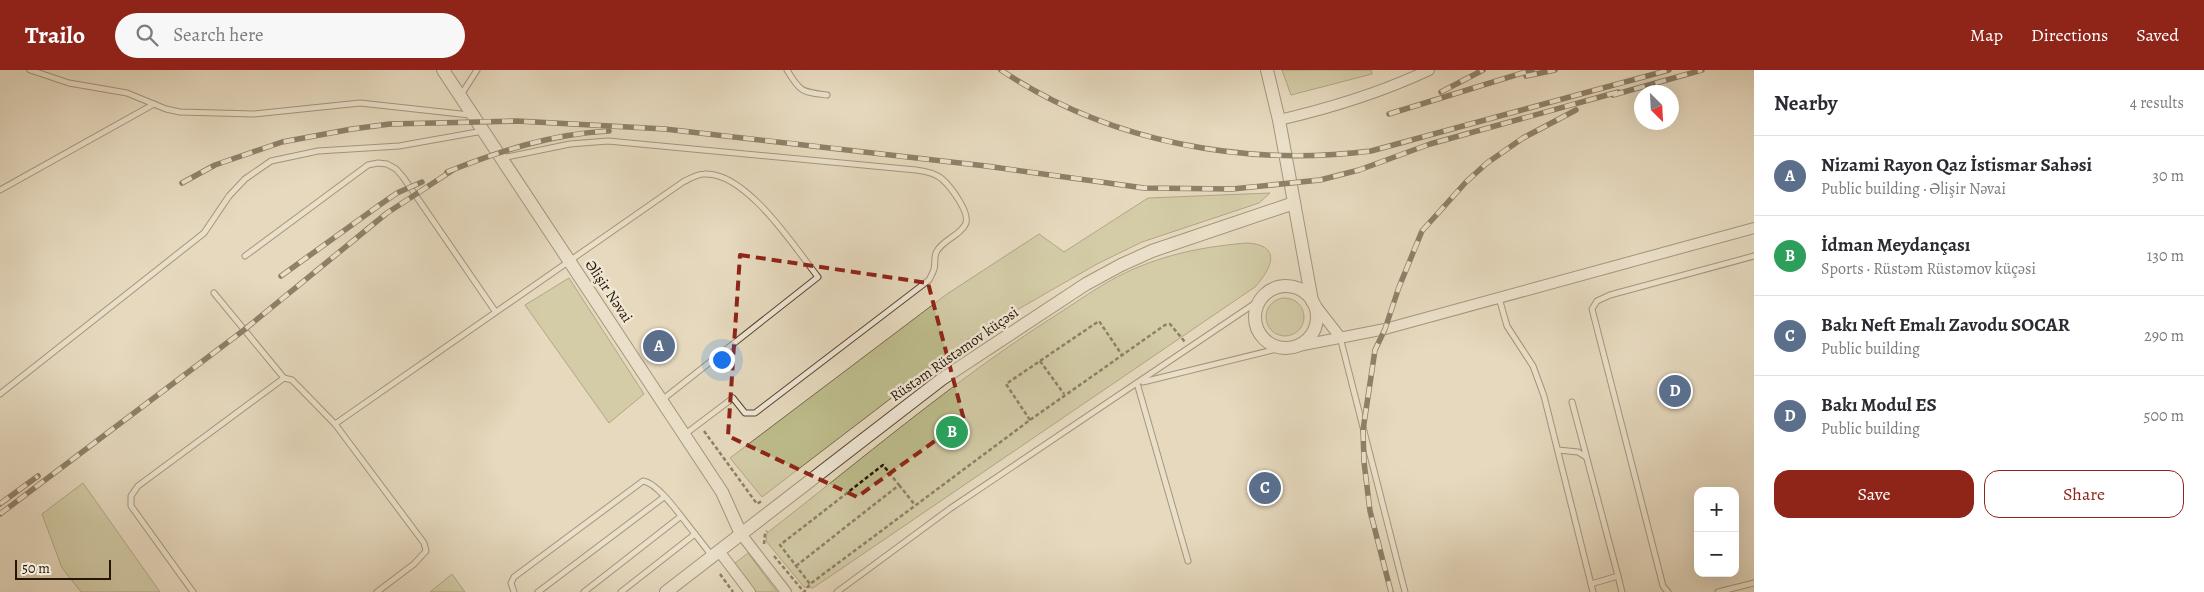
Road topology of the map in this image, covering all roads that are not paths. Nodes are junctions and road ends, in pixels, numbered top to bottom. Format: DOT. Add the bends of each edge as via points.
graph roads {
  1 [pos="30,70"];
  2 [pos="443,70"];
  3 [pos="477,70"];
  4 [pos="787,70"];
  5 [pos="1267,70"];
  6 [pos="1428,70"];
  7 [pos="826,95"];
  8 [pos="460,96"];
  9 [pos="154,104"];
  10 [pos="473,116"];
  11 [pos="1279,120"];
  12 [pos="484,131"];
  13 [pos="501,158"];
  14 [pos="0,190"];
  15 [pos="1294,203"];
  16 [pos="1754,228"];
  17 [pos="245,256"];
  18 [pos="1754,256"];
  19 [pos="569,260"];
  20 [pos="214,293"];
  21 [pos="1499,298"];
  22 [pos="1260,300"];
  23 [pos="1312,301"];
  24 [pos="495,311"];
  25 [pos="1340,337"];
  26 [pos="1287,348"];
  27 [pos="284,378"];
  28 [pos="1138,383"];
  29 [pos="0,394"];
  30 [pos="662,400"];
  31 [pos="1572,402"];
  32 [pos="335,424"];
  33 [pos="684,435"];
  34 [pos="1558,450"];
  35 [pos="1586,457"];
  36 [pos="664,497"];
  37 [pos="680,517"];
  38 [pos="695,534"];
  39 [pos="741,534"];
  40 [pos="715,554"];
  41 [pos="1188,561"];
  42 [pos="1618,576"];
  43 [pos="1754,583"];
  44 [pos="1591,584"];
  45 [pos="193,592"];
  46 [pos="377,592"];
  47 [pos="514,592"];
  48 [pos="538,592"];
  49 [pos="584,592"];
  50 [pos="621,592"];
  51 [pos="666,592"];
  52 [pos="750,592"];
  53 [pos="786,592"];
  54 [pos="837,592"];
  55 [pos="1405,592"];
  56 [pos="1593,592"];
  57 [pos="1622,592"];
  58 [pos="1668,592"];
  59 [pos="1718,592"];
  1 -- 9 [label="lane" via="69,83 121,91"];
  2 -- 8 [label="street, Əlişir Nəvai"];
  3 -- 8 [label="lane"];
  4 -- 7 [label="lane" via="805,92"];
  5 -- 11 [label="street"];
  6 -- 11 [label="street" via="1353,101"];
  8 -- 10 [label="street, Əlişir Nəvai"];
  9 -- 10 [label="lane" via="180,112 254,114 360,103"];
  9 -- 14 [label="lane"];
  10 -- 12 [label="street, Əlişir Nəvai"];
  11 -- 15 [label="street"];
  12 -- 13 [label="street, Əlişir Nəvai"];
  12 -- 29 [label="lane" via="399,146 318,151 271,161 228,196 204,233"];
  13 -- 19 [label="street, Əlişir Nəvai"];
  13 -- 33 [label="lane" via="570,144 608,141 916,170 942,179 965,208 966,225 937,250 935,268 929,280 754,413 745,413 734,398"];
  15 -- 23 [label="street"];
  15 -- 39 [label="street, Rüstəm Rüstəmov küçəsi" via="1143,255 1086,284 942,379"];
  16 -- 21 [label="street"];
  17 -- 24 [label="lane" via="368,165 388,164 415,193"];
  18 -- 58 [label="lane" via="1610,295 1597,301 1592,309 1663,586"];
  19 -- 24 [label="lane"];
  19 -- 30 [label="street, Əlişir Nəvai"];
  19 -- 30 [label="lane" via="683,182 705,174 735,183 760,204 818,277"];
  20 -- 27 [label="lane"];
  21 -- 25 [label="street" via="1386,329"];
  21 -- 34 [label="lane" via="1507,326 1540,382"];
  22 -- 23 [label="street" via="1268,291 1292,287 1304,292"];
  22 -- 26 [label="street" via="1255,324 1269,344"];
  22 -- 28 [label="lane"];
  23 -- 25 [label="street"];
  23 -- 26 [label="street" via="1316,323 1311,334 1303,342"];
  24 -- 32 [label="lane"];
  25 -- 26 [label="street"];
  25 -- 55 [label="lane"];
  26 -- 28 [label="lane"];
  27 -- 32 [label="lane" via="292,380"];
  27 -- 45 [label="lane" via="138,486 131,496 131,506"];
  28 -- 41 [label="lane"];
  28 -- 54 [label="lane" via="951,508"];
  30 -- 33 [label="street, Əlişir Nəvai"];
  31 -- 35 [label="lane"];
  32 -- 46 [label="lane" via="424,543 426,551"];
  33 -- 39 [label="street, Əlişir Nəvai" via="722,492"];
  34 -- 35 [label="lane" via="1578,452"];
  34 -- 44 [label="lane"];
  35 -- 42 [label="lane"];
  36 -- 37 [label="lane"];
  36 -- 47 [label="lane" via="648,482 638,483 514,577 511,583"];
  36 -- 48 [label="lane"];
  37 -- 38 [label="lane"];
  37 -- 49 [label="lane"];
  38 -- 40 [label="lane"];
  38 -- 50 [label="lane"];
  39 -- 40 [label="street, Rüstəm Rüstəmov küçəsi"];
  39 -- 53 [label="street"];
  40 -- 51 [label="street, Rüstəm Rüstəmov küçəsi"];
  40 -- 52 [label="street"];
  42 -- 44 [label="lane"];
  42 -- 57 [label="lane"];
  43 -- 59 [label="lane"];
  44 -- 56 [label="lane"];
}
